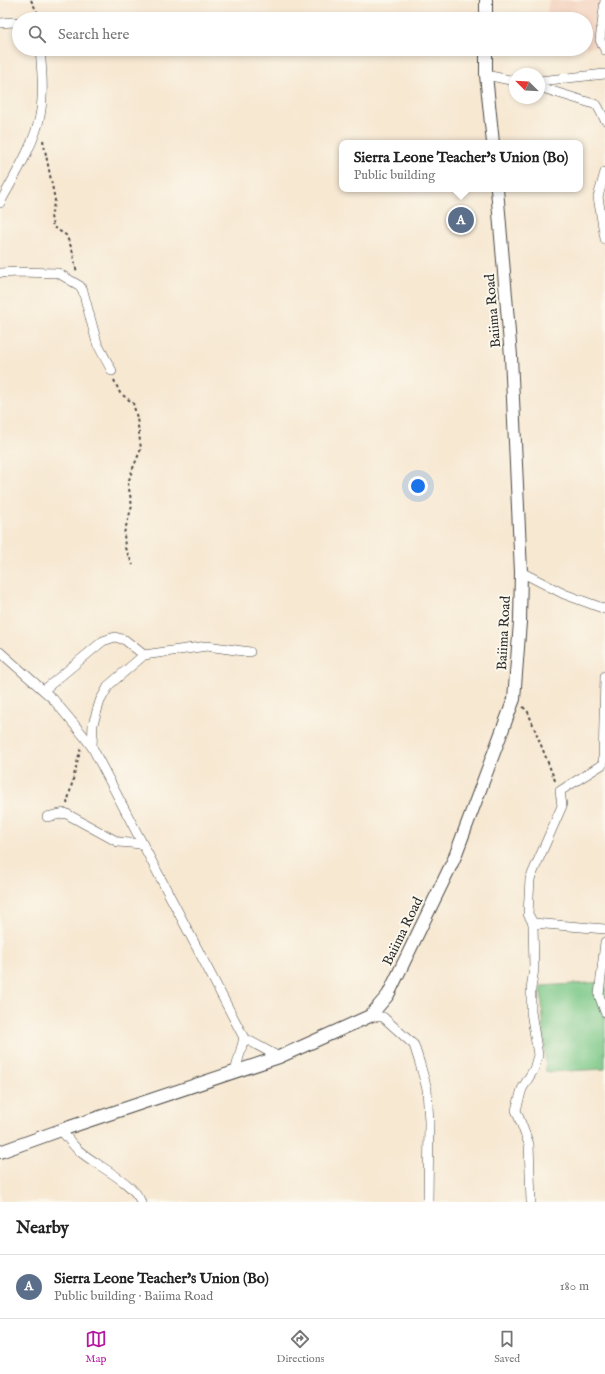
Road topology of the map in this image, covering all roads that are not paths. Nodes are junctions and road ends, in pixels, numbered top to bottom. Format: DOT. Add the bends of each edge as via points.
graph roads {
  1 [pos="486,0"];
  2 [pos="605,0"];
  3 [pos="486,12"];
  4 [pos="12,22"];
  5 [pos="0,23"];
  6 [pos="605,50"];
  7 [pos="40,56"];
  8 [pos="486,56"];
  9 [pos="605,74"];
  10 [pos="486,75"];
  11 [pos="509,80"];
  12 [pos="545,80"];
  13 [pos="545,89"];
  14 [pos="605,120"];
  15 [pos="493,140"];
  16 [pos="605,172"];
  17 [pos="497,192"];
  18 [pos="0,203"];
  19 [pos="605,239"];
  20 [pos="0,273"];
  21 [pos="112,371"];
  22 [pos="520,572"];
  23 [pos="605,609"];
  24 [pos="0,652"];
  25 [pos="250,652"];
  26 [pos="144,655"];
  27 [pos="605,676"];
  28 [pos="44,690"];
  29 [pos="604,710"];
  30 [pos="92,746"];
  31 [pos="604,768"];
  32 [pos="47,817"];
  33 [pos="142,844"];
  34 [pos="533,924"];
  35 [pos="605,929"];
  36 [pos="605,942"];
  37 [pos="605,1012"];
  38 [pos="370,1016"];
  39 [pos="244,1038"];
  40 [pos="279,1057"];
  41 [pos="235,1072"];
  42 [pos="61,1130"];
  43 [pos="0,1152"];
  44 [pos="141,1202"];
  45 [pos="428,1202"];
  46 [pos="531,1202"];
  1 -- 3 [label="street"];
  2 -- 6 [label="street" via="600,40"];
  4 -- 5 [label="street"];
  7 -- 18 [label="street" via="40,116 32,142"];
  8 -- 10 [label="street"];
  9 -- 12 [label="street"];
  10 -- 11 [label="street"];
  10 -- 15 [label="street"];
  13 -- 14 [label="street" via="597,105"];
  16 -- 19 [label="street" via="598,197"];
  17 -- 22 [label="street, Baiima Road" via="511,356"];
  20 -- 21 [label="street" via="58,273 80,286 84,291 97,343"];
  22 -- 23 [label="street" via="564,594"];
  22 -- 38 [label="street, Baiima Road" via="520,622 514,699 454,859 388,995"];
  24 -- 28 [label="street"];
  25 -- 26 [label="street" via="207,646"];
  26 -- 28 [label="street" via="125,640 115,637 103,641"];
  26 -- 30 [label="street" via="109,685 100,701 93,724"];
  27 -- 29 [label="street"];
  28 -- 30 [label="street"];
  29 -- 31 [label="street"];
  30 -- 33 [label="street"];
  31 -- 34 [label="street" via="560,791 562,806 530,879 528,914"];
  32 -- 33 [label="street" via="65,813 118,842"];
  33 -- 39 [label="street"];
  34 -- 35 [label="street"];
  34 -- 46 [label="street" via="534,969 531,1012 538,1055 534,1069 522,1089 516,1110 529,1144"];
  36 -- 37 [label="street" via="599,995"];
  38 -- 40 [label="street, Baiima Road"];
  38 -- 45 [label="street" via="382,1017 414,1044 427,1089"];
  39 -- 40 [label="street"];
  39 -- 41 [label="street"];
  40 -- 41 [label="street, Baiima Road"];
  41 -- 42 [label="street, Baiima Road"];
  42 -- 43 [label="street, Baiima Road"];
  42 -- 44 [label="street" via="78,1149 139,1196"];
}
